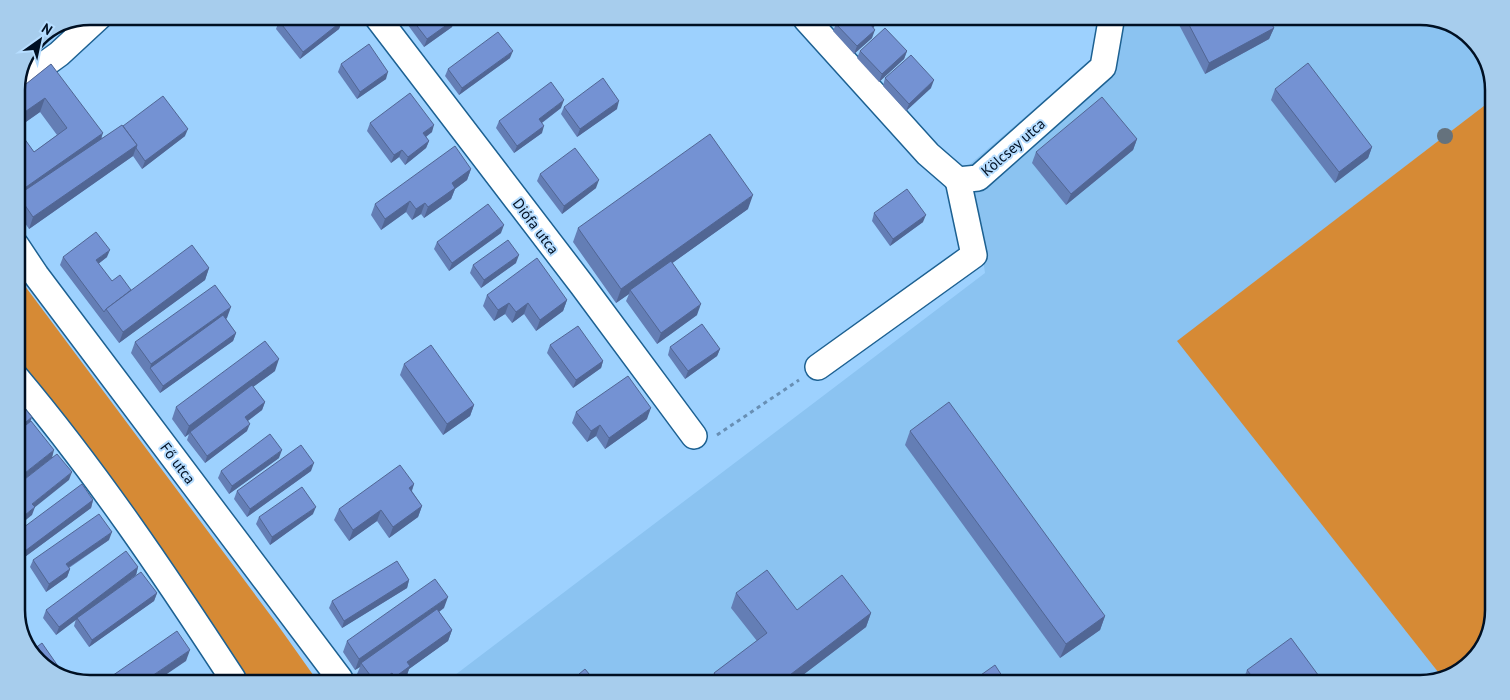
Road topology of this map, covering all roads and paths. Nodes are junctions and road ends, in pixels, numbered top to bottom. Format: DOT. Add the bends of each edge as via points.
graph roads {
  1 [pos="90,25"];
  2 [pos="381,25"];
  3 [pos="811,25"];
  4 [pos="1111,25"];
  5 [pos="26,78"];
  6 [pos="958,180"];
  7 [pos="25,258"];
  8 [pos="818,366"];
  9 [pos="25,388"];
  10 [pos="694,436"];
  11 [pos="230,675"];
  12 [pos="337,675"];
  1 -- 5 [label="street" via="59,54"];
  2 -- 10 [label="street, Diófa utca"];
  3 -- 6 [label="street" via="928,154"];
  4 -- 6 [label="street, Kölcsey utca" via="1104,67 978,178"];
  6 -- 8 [label="street" via="974,255"];
  7 -- 12 [label="street, Fő utca"];
  8 -- 10 [label="path" via="704,444"];
  9 -- 11 [label="street" via="121,512"];
}
